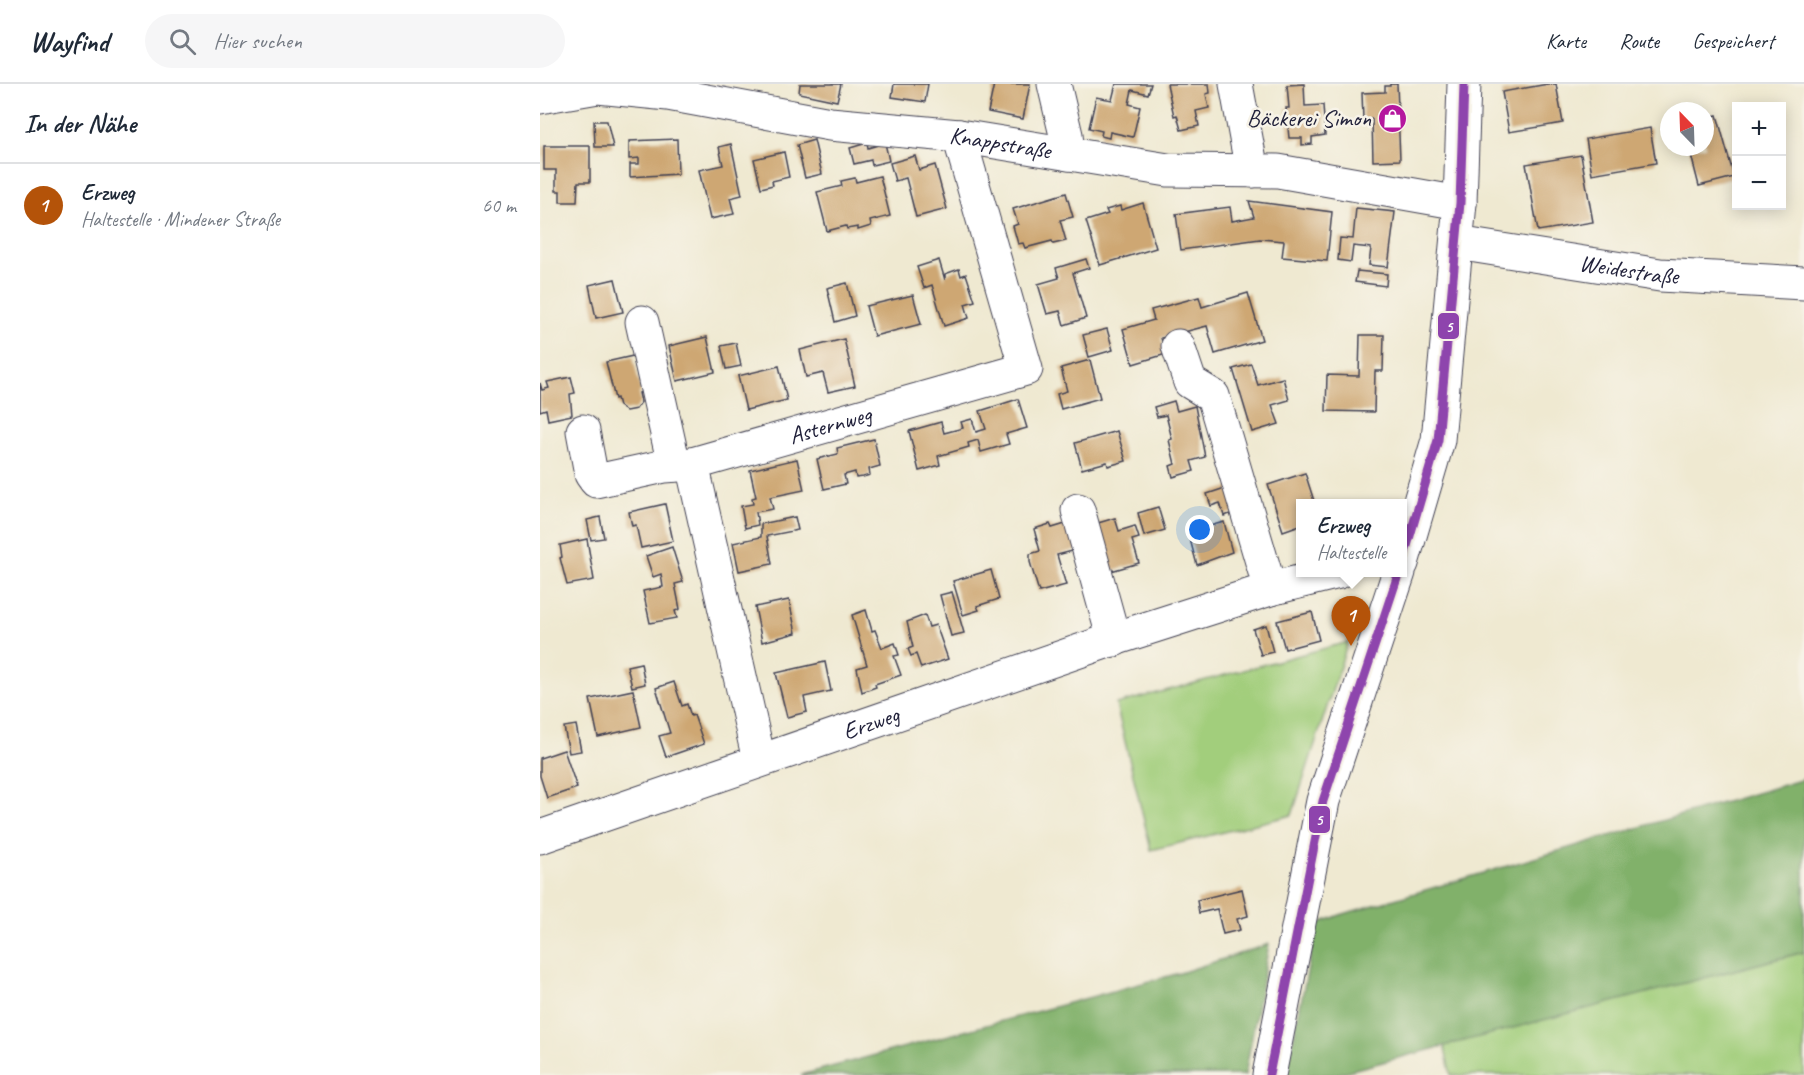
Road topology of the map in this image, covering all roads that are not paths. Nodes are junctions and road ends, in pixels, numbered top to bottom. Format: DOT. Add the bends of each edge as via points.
graph roads {
  1 [pos="1054,84"];
  2 [pos="1236,84"];
  3 [pos="1464,84"];
  4 [pos="540,97"];
  5 [pos="959,136"];
  6 [pos="1068,154"];
  7 [pos="1252,171"];
  8 [pos="1460,203"];
  9 [pos="1456,243"];
  10 [pos="1804,284"];
  11 [pos="642,322"];
  12 [pos="1178,346"];
  13 [pos="583,431"];
  14 [pos="683,465"];
  15 [pos="1078,510"];
  16 [pos="1407,546"];
  17 [pos="1321,577"];
  18 [pos="1398,577"];
  19 [pos="1270,589"];
  20 [pos="1114,640"];
  21 [pos="759,760"];
  22 [pos="540,837"];
  23 [pos="1269,1075"];
  1 -- 6 [label="street"];
  2 -- 7 [label="street"];
  3 -- 8 [label="street"];
  4 -- 5 [label="street, Knappstraße" via="610,88 668,94 830,124"];
  5 -- 6 [label="street, Knappstraße"];
  5 -- 14 [label="street, Asternweg" via="1026,369"];
  6 -- 7 [label="street, Knappstraße" via="1168,170"];
  7 -- 8 [label="street, Knappstraße" via="1278,171"];
  8 -- 9 [label="street"];
  9 -- 10 [label="street, Weidestraße" via="1660,275"];
  9 -- 16 [label="street" via="1438,440"];
  11 -- 14 [label="street"];
  12 -- 19 [label="street" via="1190,382 1213,396"];
  13 -- 14 [label="street" via="591,474 596,481"];
  14 -- 21 [label="street"];
  15 -- 20 [label="street"];
  17 -- 19 [label="street, Erzweg"];
  18 -- 23 [label="street" via="1323,801"];
  19 -- 20 [label="street, Erzweg"];
  20 -- 21 [label="street, Erzweg"];
  21 -- 22 [label="street, Erzweg"];
}
